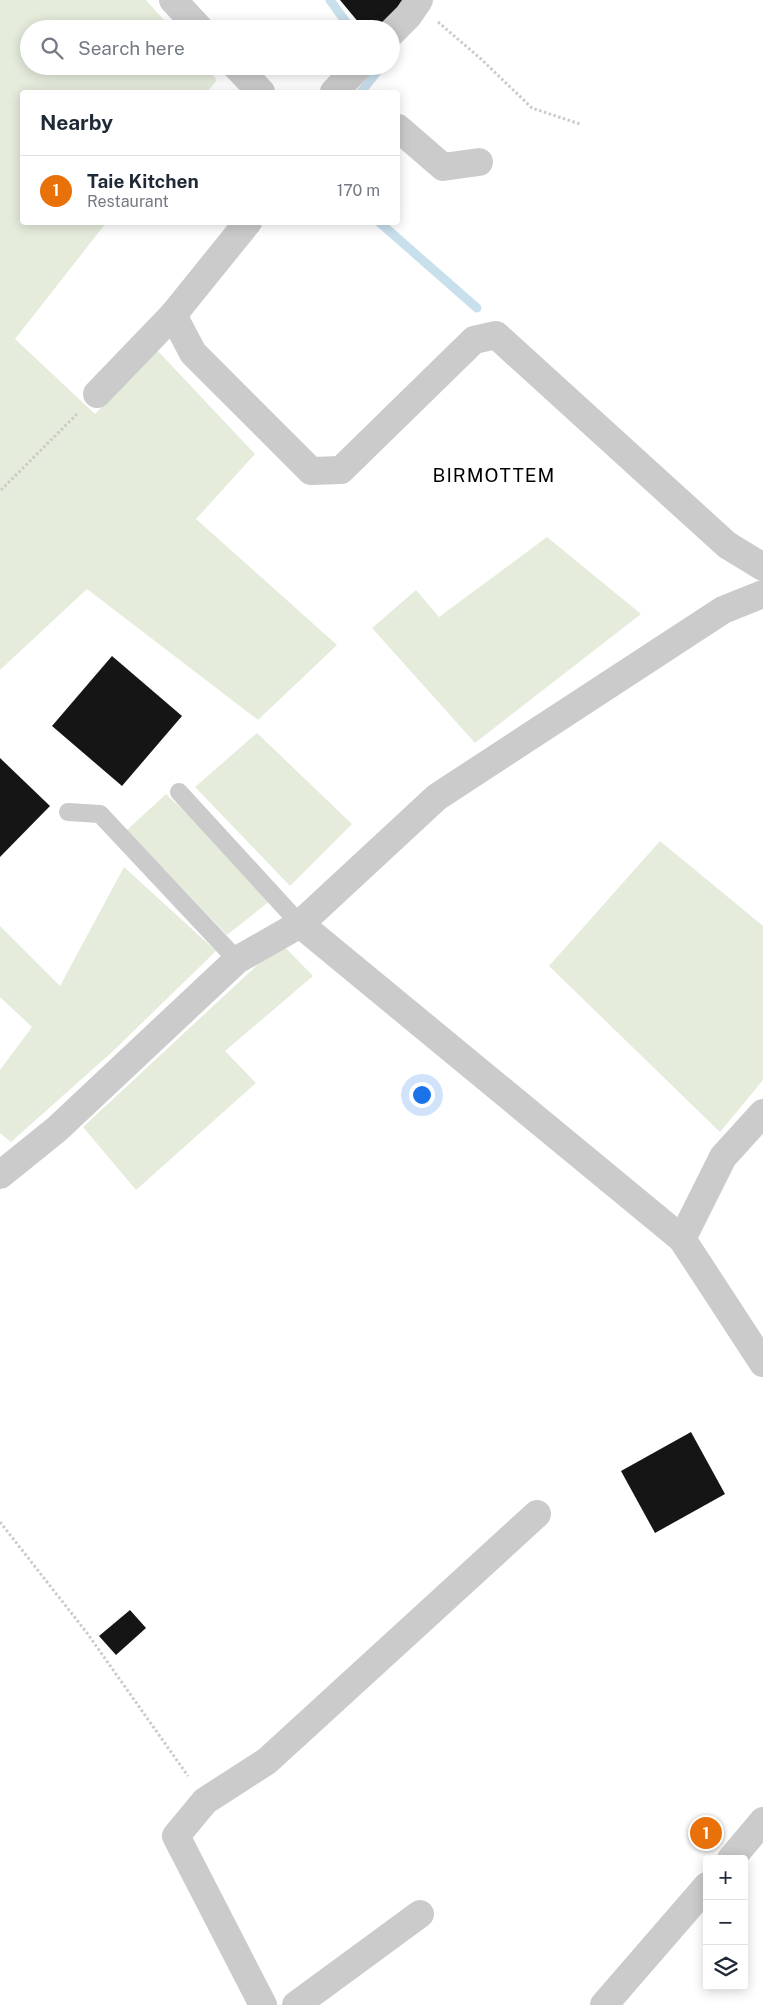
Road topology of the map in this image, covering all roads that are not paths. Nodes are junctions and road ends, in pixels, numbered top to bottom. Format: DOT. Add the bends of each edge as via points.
graph roads {
  1 [pos="173,0"];
  2 [pos="427,9"];
  3 [pos="192,20"];
  4 [pos="400,24"];
  5 [pos="245,75"];
  6 [pos="259,90"];
  7 [pos="400,130"];
  8 [pos="480,162"];
  9 [pos="246,225"];
  10 [pos="173,315"];
  11 [pos="97,394"];
  12 [pos="763,567"];
  13 [pos="763,594"];
  14 [pos="179,792"];
  15 [pos="68,812"];
  16 [pos="300,924"];
  17 [pos="237,960"];
  18 [pos="763,1114"];
  19 [pos="0,1175"];
  20 [pos="682,1239"];
  21 [pos="763,1363"];
  22 [pos="537,1514"];
  23 [pos="763,1821"];
  24 [pos="734,1855"];
  25 [pos="703,1891"];
  26 [pos="420,1914"];
  27 [pos="263,2005"];
  28 [pos="296,2005"];
  29 [pos="604,2005"];
  1 -- 3 [label="street"];
  2 -- 4 [label="street" via="408,16"];
  5 -- 6 [label="street"];
  7 -- 8 [label="street" via="443,167"];
  9 -- 10 [label="street"];
  10 -- 11 [label="street"];
  10 -- 12 [label="street" via="193,354 310,471 340,470 474,340 496,335 727,545"];
  13 -- 16 [label="street" via="724,610 436,797"];
  14 -- 16 [label="lane"];
  15 -- 17 [label="lane" via="100,814"];
  16 -- 17 [label="street"];
  16 -- 20 [label="street"];
  17 -- 19 [label="street" via="57,1129"];
  18 -- 20 [label="street" via="723,1157"];
  20 -- 21 [label="street"];
  22 -- 27 [label="street" via="267,1761 205,1800 176,1836"];
  23 -- 24 [label="street"];
  25 -- 29 [label="street"];
  26 -- 28 [label="street"];
}
